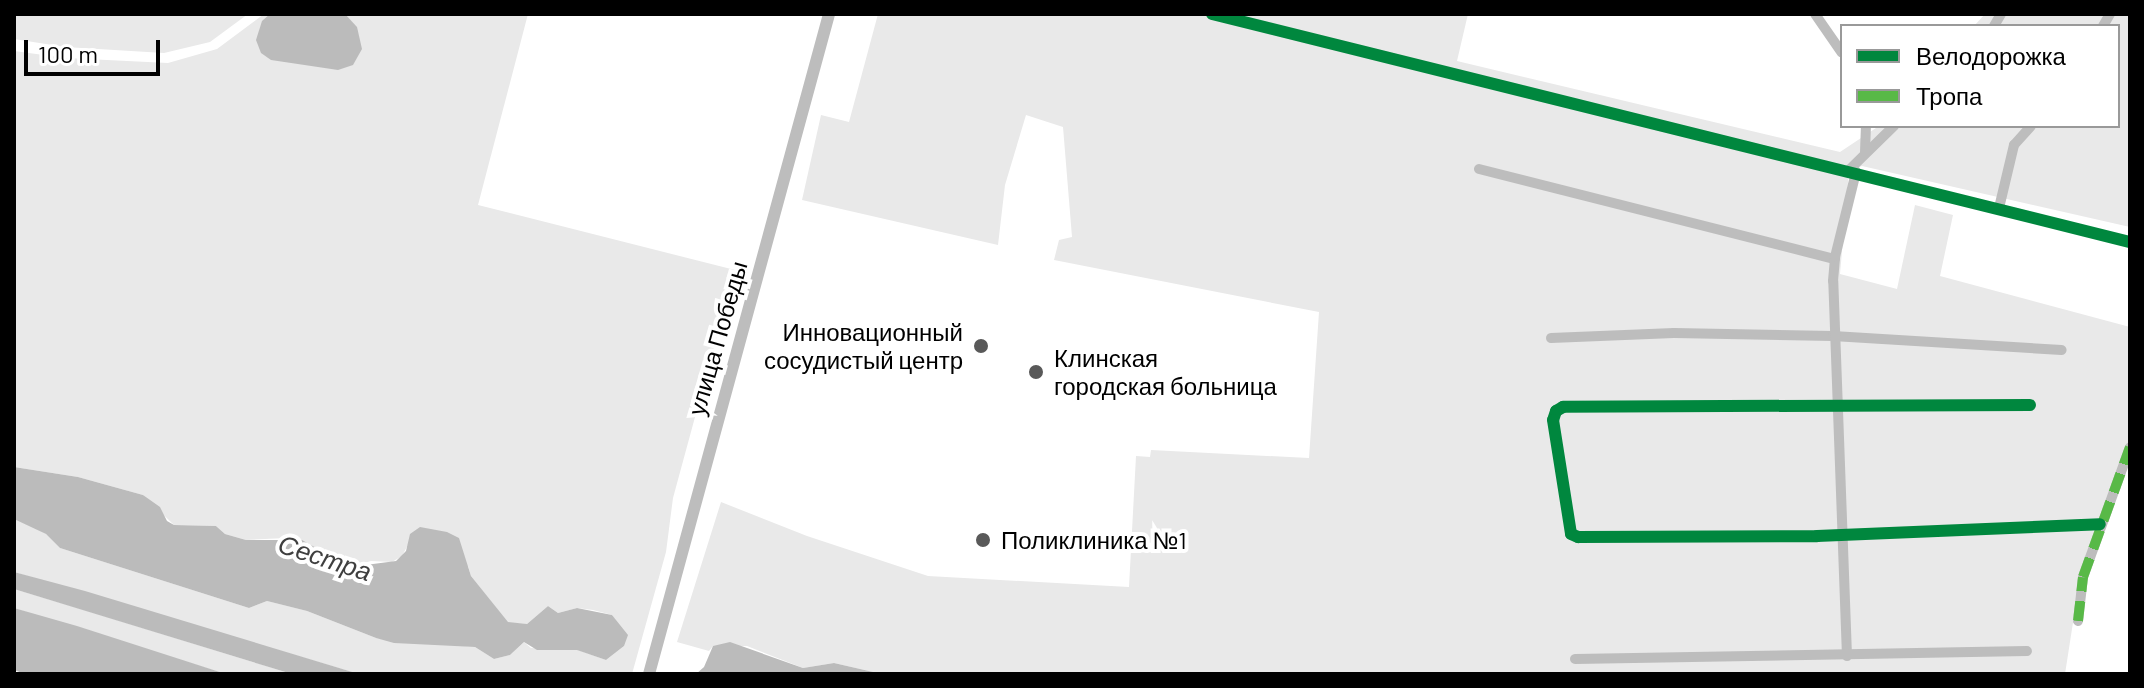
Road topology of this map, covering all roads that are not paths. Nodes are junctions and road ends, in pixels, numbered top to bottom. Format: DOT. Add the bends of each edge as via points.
graph roads {
  1 [pos="829,14"];
  2 [pos="1212,14"];
  3 [pos="1815,14"];
  4 [pos="1840,50"];
  5 [pos="1866,128"];
  6 [pos="1892,128"];
  7 [pos="2029,128"];
  8 [pos="1865,153"];
  9 [pos="1479,169"];
  10 [pos="1852,171"];
  11 [pos="1999,208"];
  12 [pos="2130,242"];
  13 [pos="1835,259"];
  14 [pos="1833,336"];
  15 [pos="1551,338"];
  16 [pos="2062,350"];
  17 [pos="1837,405"];
  18 [pos="2030,405"];
  19 [pos="2130,447"];
  20 [pos="2100,524"];
  21 [pos="1843,535"];
  22 [pos="2078,621"];
  23 [pos="2027,651"];
  24 [pos="1847,656"];
  25 [pos="1575,659"];
  26 [pos="649,674"];
  1 -- 26 [label="street, улица Победы"];
  2 -- 10 [label="street"];
  3 -- 4 [label="street"];
  5 -- 8 [label="street"];
  6 -- 8 [label="street"];
  7 -- 11 [label="street" via="2014,145"];
  8 -- 10 [label="street"];
  9 -- 13 [label="street"];
  10 -- 11 [label="street"];
  10 -- 13 [label="street"];
  11 -- 12 [label="street"];
  13 -- 14 [label="street"];
  14 -- 15 [label="street" via="1674,333"];
  14 -- 16 [label="street"];
  14 -- 17 [label="street"];
  17 -- 18 [label="street"];
  17 -- 21 [label="street"];
  17 -- 21 [label="street" via="1563,407 1553,420 1571,534 1578,537"];
  19 -- 20 [label="street"];
  20 -- 21 [label="street"];
  20 -- 22 [label="street" via="2083,577"];
  21 -- 24 [label="street"];
  23 -- 24 [label="street"];
  24 -- 25 [label="street"];
}
